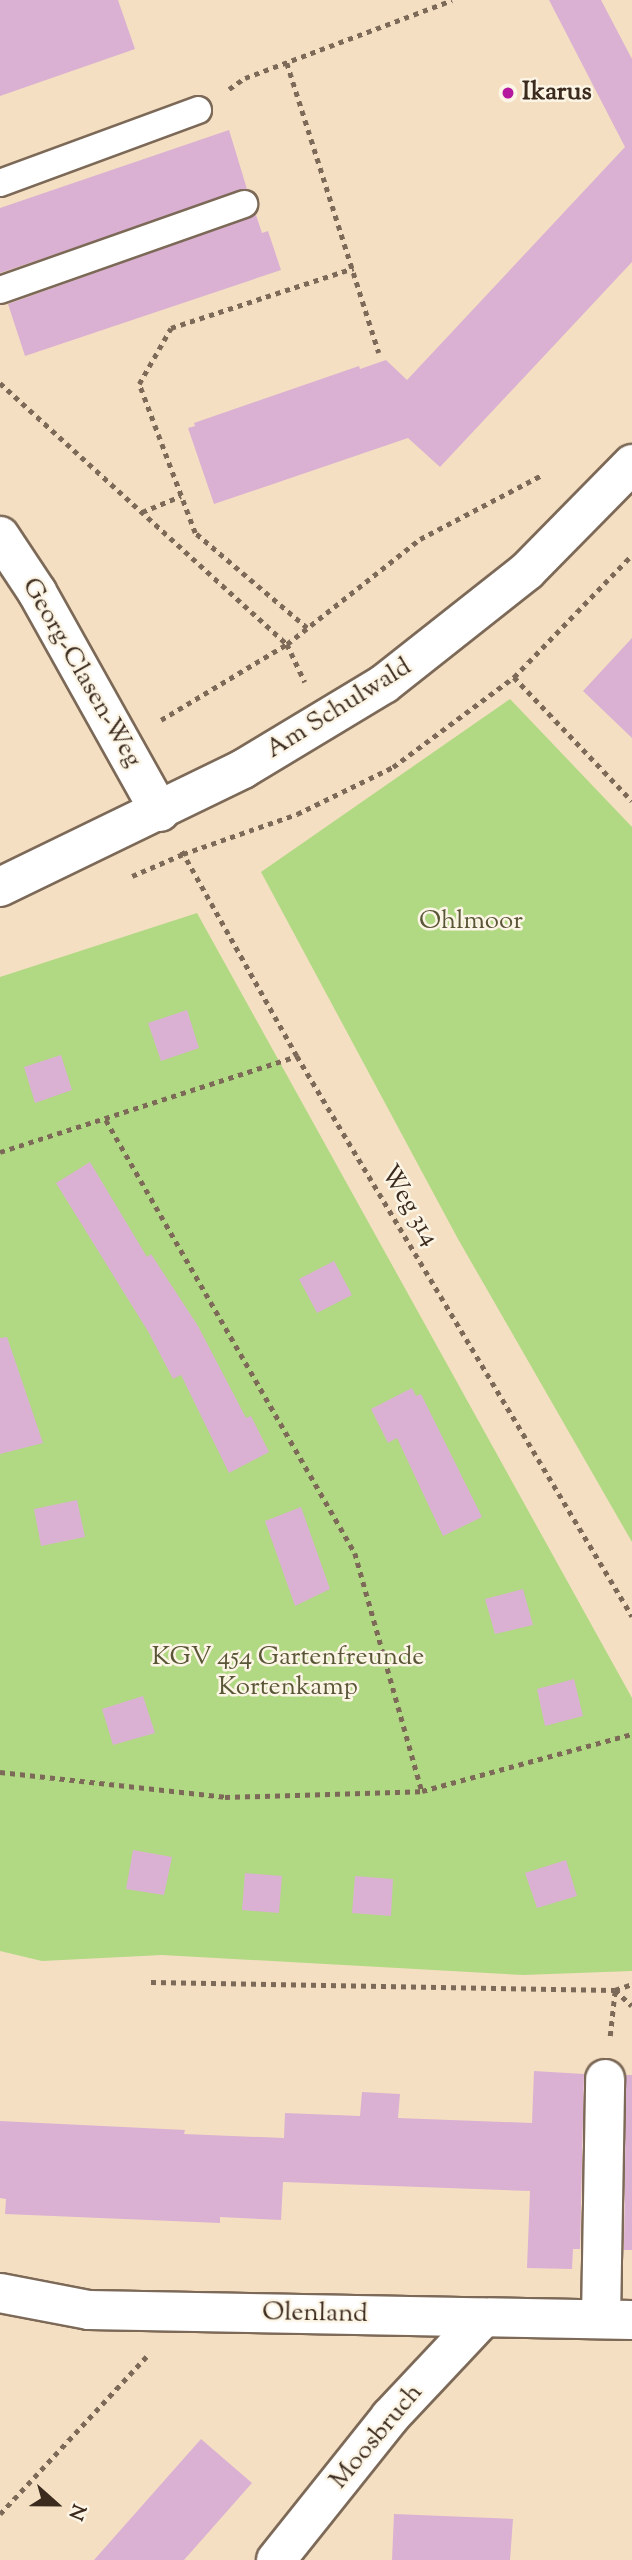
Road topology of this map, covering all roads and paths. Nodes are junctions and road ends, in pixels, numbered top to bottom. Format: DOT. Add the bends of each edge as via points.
graph roads {
  1 [pos="452,0"];
  2 [pos="288,63"];
  3 [pos="198,110"];
  4 [pos="0,183"];
  5 [pos="244,204"];
  6 [pos="353,268"];
  7 [pos="0,290"];
  8 [pos="379,353"];
  9 [pos="0,383"];
  10 [pos="632,464"];
  11 [pos="540,476"];
  12 [pos="181,496"];
  13 [pos="142,512"];
  14 [pos="0,536"];
  15 [pos="632,555"];
  16 [pos="307,628"];
  17 [pos="288,644"];
  18 [pos="514,677"];
  19 [pos="324,723"];
  20 [pos="121,743"];
  21 [pos="632,801"];
  22 [pos="160,811"];
  23 [pos="183,854"];
  24 [pos="119,882"];
  25 [pos="0,887"];
  26 [pos="297,1056"];
  27 [pos="106,1120"];
  28 [pos="0,1152"];
  29 [pos="632,1616"];
  30 [pos="632,1734"];
  31 [pos="0,1772"];
  32 [pos="422,1791"];
  33 [pos="151,1982"];
  34 [pos="632,1984"];
  35 [pos="615,1990"];
  36 [pos="632,2006"];
  37 [pos="605,2079"];
  38 [pos="0,2293"];
  39 [pos="187,2312"];
  40 [pos="483,2318"];
  41 [pos="617,2319"];
  42 [pos="0,2514"];
  43 [pos="276,2560"];
  1 -- 2 [label="path"];
  2 -- 3 [label="path" via="245,78"];
  2 -- 6 [label="path"];
  3 -- 4 [label="lane"];
  5 -- 7 [label="lane"];
  6 -- 8 [label="path"];
  6 -- 12 [label="path" via="171,328 139,384"];
  9 -- 13 [label="path"];
  10 -- 19 [label="street, Am Schulwald" via="517,580 384,684"];
  11 -- 16 [label="path" via="420,539"];
  12 -- 13 [label="path"];
  12 -- 16 [label="path" via="195,533"];
  13 -- 17 [label="path"];
  14 -- 20 [label="street, Georg-Clasen-Weg" via="37,592"];
  15 -- 18 [label="path"];
  16 -- 17 [label="path"];
  17 -- 19 [label="path"];
  17 -- 20 [label="path"];
  18 -- 21 [label="path"];
  18 -- 23 [label="path" via="393,767 297,814"];
  19 -- 22 [label="street, Am Schulwald"];
  20 -- 22 [label="street, Georg-Clasen-Weg"];
  22 -- 23 [label="path, Weg 314"];
  22 -- 25 [label="street, Am Schulwald"];
  23 -- 24 [label="path"];
  23 -- 26 [label="path, Weg 314"];
  26 -- 27 [label="path"];
  26 -- 29 [label="path, Weg 314"];
  27 -- 28 [label="path"];
  27 -- 32 [label="path" via="355,1553"];
  30 -- 32 [label="path"];
  31 -- 32 [label="path" via="225,1797"];
  33 -- 35 [label="path"];
  34 -- 35 [label="path"];
  35 -- 36 [label="path"];
  35 -- 37 [label="path"];
  37 -- 41 [label="street"];
  38 -- 39 [label="street, Olenland" via="89,2310"];
  39 -- 40 [label="street, Olenland"];
  39 -- 42 [label="path"];
  40 -- 41 [label="street, Olenland"];
  40 -- 43 [label="street, Moosbruch" via="390,2417"];
}
